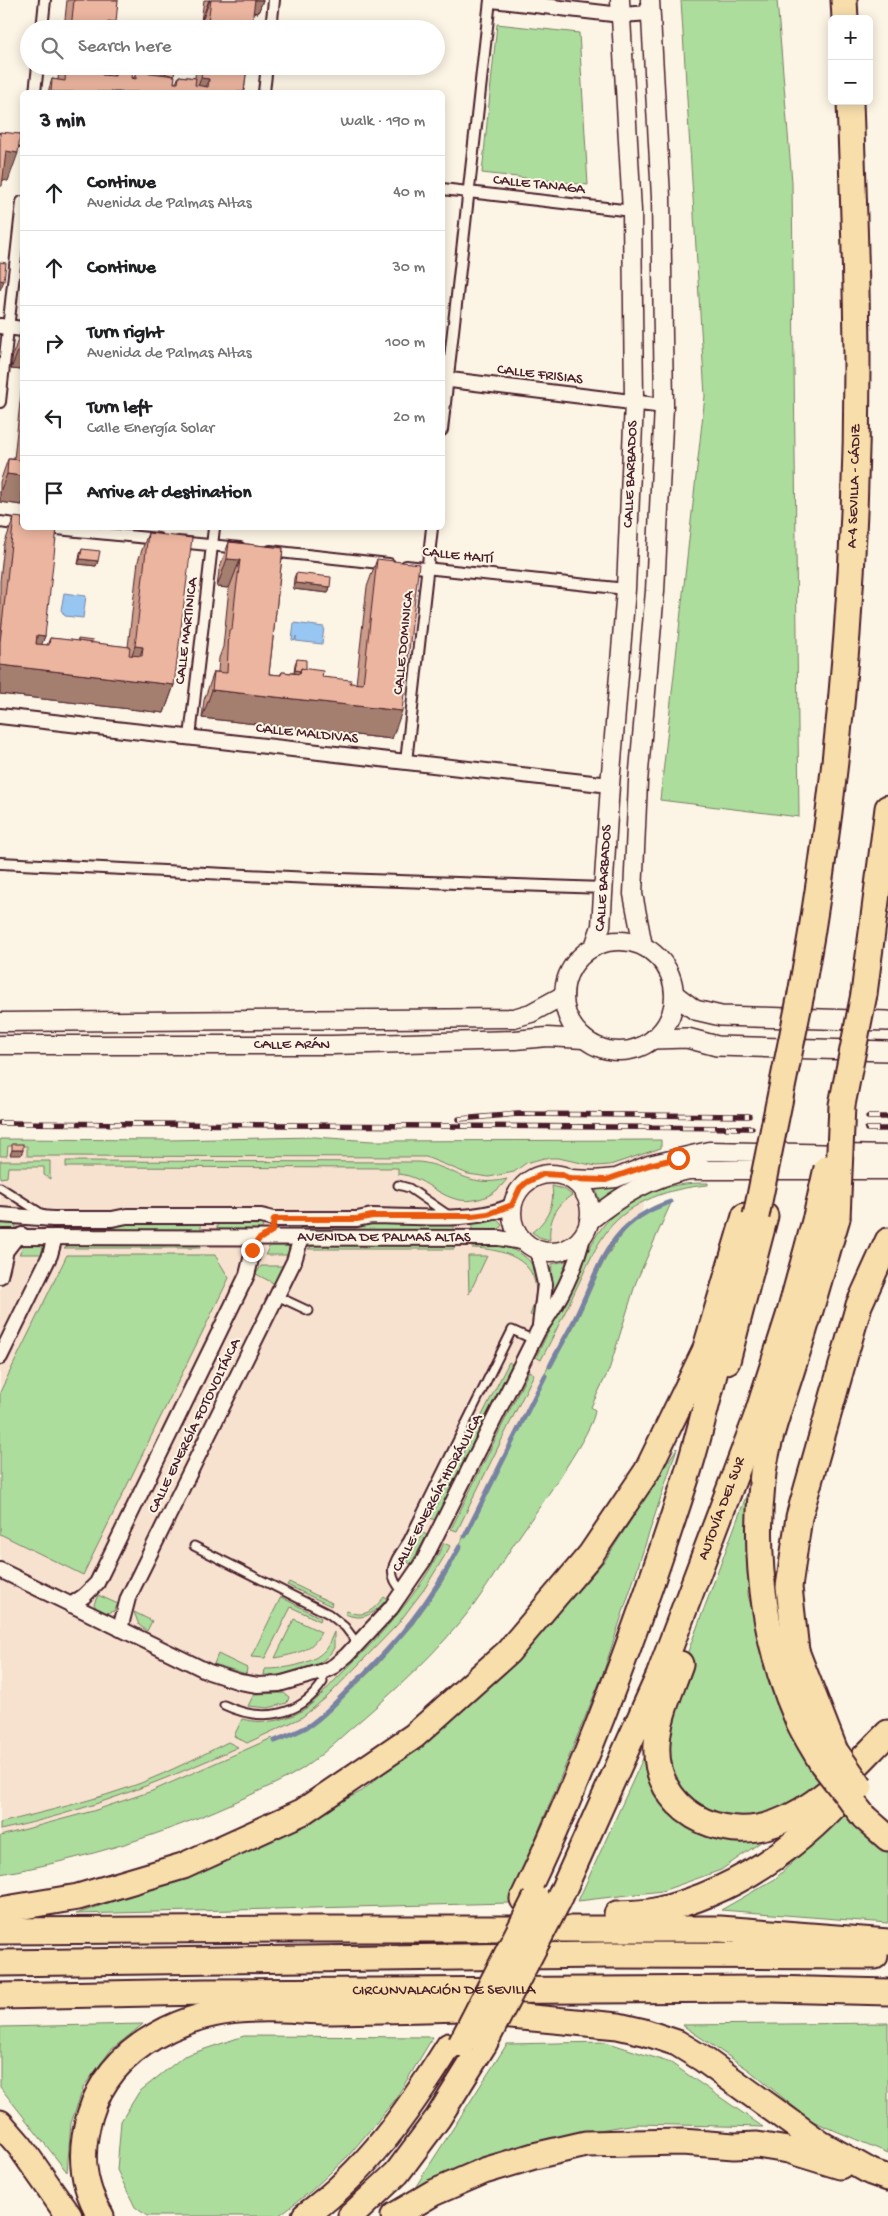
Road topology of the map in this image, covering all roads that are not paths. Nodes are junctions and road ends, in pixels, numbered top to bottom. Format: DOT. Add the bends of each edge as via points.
graph roads {
  1 [pos="45,0"];
  2 [pos="274,0"];
  3 [pos="491,0"];
  4 [pos="844,0"];
  5 [pos="650,6"];
  6 [pos="621,8"];
  7 [pos="845,15"];
  8 [pos="43,20"];
  9 [pos="272,20"];
  10 [pos="37,75"];
  11 [pos="266,75"];
  12 [pos="35,90"];
  13 [pos="264,90"];
  14 [pos="850,105"];
  15 [pos="0,138"];
  16 [pos="20,141"];
  17 [pos="445,189"];
  18 [pos="469,192"];
  19 [pos="632,211"];
  20 [pos="20,223"];
  21 [pos="10,328"];
  22 [pos="445,380"];
  23 [pos="0,402"];
  24 [pos="634,402"];
  25 [pos="664,406"];
  26 [pos="0,522"];
  27 [pos="20,525"];
  28 [pos="66,530"];
  29 [pos="214,530"];
  30 [pos="432,530"];
  31 [pos="212,545"];
  32 [pos="427,568"];
  33 [pos="626,589"];
  34 [pos="0,716"];
  35 [pos="190,737"];
  36 [pos="406,762"];
  37 [pos="610,785"];
  38 [pos="888,808"];
  39 [pos="0,863"];
  40 [pos="604,888"];
  41 [pos="643,946"];
  42 [pos="594,947"];
  43 [pos="564,995"];
  44 [pos="675,995"];
  45 [pos="888,1021"];
  46 [pos="0,1022"];
  47 [pos="654,1039"];
  48 [pos="584,1040"];
  49 [pos="0,1045"];
  50 [pos="888,1050"];
  51 [pos="888,1154"];
  52 [pos="888,1170"];
  53 [pos="570,1179"];
  54 [pos="398,1186"];
  55 [pos="0,1188"];
  56 [pos="512,1205"];
  57 [pos="0,1215"];
  58 [pos="451,1216"];
  59 [pos="755,1216"];
  60 [pos="826,1218"];
  61 [pos="31,1219"];
  62 [pos="53,1219"];
  63 [pos="274,1219"];
  64 [pos="586,1227"];
  65 [pos="1,1237"];
  66 [pos="18,1237"];
  67 [pos="55,1237"];
  68 [pos="301,1238"];
  69 [pos="888,1241"];
  70 [pos="255,1242"];
  71 [pos="532,1246"];
  72 [pos="5,1252"];
  73 [pos="0,1276"];
  74 [pos="277,1296"];
  75 [pos="309,1311"];
  76 [pos="536,1336"];
  77 [pos="0,1357"];
  78 [pos="756,1419"];
  79 [pos="194,1546"];
  80 [pos="0,1570"];
  81 [pos="404,1592"];
  82 [pos="71,1605"];
  83 [pos="120,1629"];
  84 [pos="357,1643"];
  85 [pos="321,1672"];
  86 [pos="224,1705"];
  87 [pos="888,1733"];
  88 [pos="888,1748"];
  89 [pos="828,1757"];
  90 [pos="876,1813"];
  91 [pos="888,1838"];
  92 [pos="0,1910"];
  93 [pos="290,1929"];
  94 [pos="0,1931"];
  95 [pos="888,1942"];
  96 [pos="888,1957"];
  97 [pos="0,1963"];
  98 [pos="693,1990"];
  99 [pos="888,1992"];
  100 [pos="0,1996"];
  101 [pos="436,2009"];
  102 [pos="298,2011"];
  103 [pos="465,2045"];
  104 [pos="0,2123"];
  105 [pos="734,2146"];
  106 [pos="880,2175"];
  107 [pos="888,2193"];
  108 [pos="69,2216"];
  109 [pos="101,2216"];
  110 [pos="113,2216"];
  111 [pos="305,2216"];
  112 [pos="320,2216"];
  113 [pos="351,2216"];
  114 [pos="394,2216"];
  1 -- 8 [label="street"];
  2 -- 9 [label="street"];
  3 -- 6 [label="street"];
  3 -- 18 [label="street"];
  4 -- 7 [label="highway"];
  5 -- 6 [label="street"];
  5 -- 25 [label="street, CALLE BARBADOS" via="661,197"];
  6 -- 19 [label="street, CALLE BARBADOS"];
  10 -- 12 [label="street"];
  11 -- 13 [label="street"];
  14 -- 59 [label="highway, A-4 SEVILLA - CÁDIZ, bridge" via="857,368 852,534 839,711 820,870 800,994"];
  15 -- 16 [label="street"];
  17 -- 18 [label="street, CALLE TANAGA"];
  18 -- 19 [label="street, CALLE TANAGA"];
  18 -- 22 [label="street"];
  19 -- 24 [label="street, CALLE BARBADOS"];
  20 -- 21 [label="street"];
  21 -- 23 [label="street"];
  22 -- 24 [label="street, CALLE FRISIAS"];
  24 -- 25 [label="street, CALLE FRISIAS"];
  24 -- 33 [label="street, CALLE BARBADOS"];
  25 -- 41 [label="street, CALLE BARBADOS" via="656,591 638,782 633,894"];
  26 -- 27 [label="street"];
  28 -- 31 [label="street, CALLE HAITÍ"];
  29 -- 31 [label="street, CALLE MARTINICA"];
  30 -- 32 [label="street, CALLE DOMINICA"];
  31 -- 32 [label="street, CALLE HAITÍ"];
  31 -- 35 [label="street, CALLE MARTINICA"];
  32 -- 33 [label="street, CALLE HAITÍ"];
  32 -- 36 [label="street, CALLE DOMINICA"];
  33 -- 37 [label="street, CALLE BARBADOS"];
  34 -- 35 [label="street, CALLE MALDIVAS"];
  35 -- 36 [label="street, CALLE MALDIVAS"];
  36 -- 37 [label="street, CALLE MALDIVAS"];
  37 -- 40 [label="street, CALLE BARBADOS"];
  38 -- 60 [label="highway, AUTOVÍA DEL SUR, bridge" via="864,994 842,1105"];
  39 -- 40 [label="street"];
  40 -- 42 [label="street, CALLE BARBADOS" via="601,926"];
  41 -- 42 [label="street" via="618,941"];
  41 -- 44 [label="street" via="660,958 671,975"];
  42 -- 43 [label="street" via="578,959 568,976"];
  43 -- 46 [label="street, CALLE ARÁN" via="531,1013 514,1018"];
  43 -- 48 [label="street" via="569,1020"];
  44 -- 45 [label="main road" via="695,1010 720,1016"];
  44 -- 47 [label="street" via="666,1026"];
  47 -- 48 [label="street" via="632,1050 607,1050"];
  47 -- 50 [label="main road" via="687,1038 717,1046"];
  48 -- 49 [label="street, CALLE ARÁN" via="547,1037 332,1045"];
  51 -- 53 [label="street" via="709,1152 649,1165 611,1179"];
  52 -- 64 [label="street" via="689,1170 666,1175 626,1192"];
  53 -- 56 [label="street" via="552,1174 535,1177 520,1188"];
  53 -- 64 [label="street" via="578,1185 588,1202"];
  54 -- 58 [label="lane" via="409,1188"];
  55 -- 62 [label="lane"];
  56 -- 58 [label="street, AVENIDA DE PALMAS ALTAS" via="488,1214"];
  56 -- 71 [label="street" via="516,1230"];
  57 -- 61 [label="street, AVENIDA DE PALMAS ALTAS"];
  58 -- 63 [label="street, AVENIDA DE PALMAS ALTAS"];
  59 -- 92 [label="highway" via="705,1351 647,1471 591,1554 508,1652 414,1736 302,1812 183,1866 78,1897"];
  59 -- 103 [label="highway" via="687,1473 636,1627 530,1899"];
  60 -- 78 [label="highway, AUTOVÍA DEL SUR" via="789,1316"];
  60 -- 89 [label="highway" via="807,1322 774,1427 762,1482 760,1528 761,1579 770,1637 798,1720"];
  61 -- 62 [label="street, AVENIDA DE PALMAS ALTAS"];
  61 -- 66 [label="street" via="28,1232"];
  62 -- 63 [label="street, AVENIDA DE PALMAS ALTAS" via="261,1216"];
  63 -- 70 [label="street, CALLE ENERGÍA FOTOVOLTÁICA" via="272,1231"];
  64 -- 71 [label="street" via="578,1240 564,1249 546,1251"];
  64 -- 76 [label="street, CALLE ENERGÍA HIDRÁULICA" via="577,1262 555,1307"];
  65 -- 66 [label="street, AVENIDA DE PALMAS ALTAS"];
  65 -- 72 [label="street"];
  66 -- 67 [label="street, AVENIDA DE PALMAS ALTAS"];
  66 -- 72 [label="street"];
  67 -- 70 [label="street, AVENIDA DE PALMAS ALTAS"];
  67 -- 77 [label="street" via="50,1255"];
  68 -- 70 [label="street, AVENIDA DE PALMAS ALTAS"];
  68 -- 71 [label="street, AVENIDA DE PALMAS ALTAS" via="499,1238"];
  68 -- 74 [label="street, CALLE ENERGÍA FOTOVOLTÁICA"];
  69 -- 89 [label="highway" via="859,1305 799,1517 789,1587 796,1651"];
  70 -- 82 [label="street, CALLE ENERGÍA FOTOVOLTÁICA" via="247,1275 96,1583"];
  71 -- 76 [label="street, CALLE ENERGÍA HIDRÁULICA" via="544,1276 545,1291"];
  72 -- 73 [label="street"];
  74 -- 75 [label="lane"];
  74 -- 83 [label="street, CALLE ENERGÍA FOTOVOLTÁICA" via="128,1598"];
  76 -- 81 [label="street, CALLE ENERGÍA HIDRÁULICA" via="439,1532"];
  76 -- 81 [label="lane" via="512,1330 392,1567 392,1577"];
  78 -- 87 [label="highway" via="728,1531 660,1724 656,1745 666,1788 692,1817 732,1830 756,1829 794,1815 830,1790"];
  78 -- 103 [label="highway, AUTOVÍA DEL SUR, bridge" via="659,1676 560,1897"];
  79 -- 84 [label="lane" via="329,1614"];
  80 -- 82 [label="street, CALLE ENERGÍA HIDRÁULICA"];
  81 -- 84 [label="street, CALLE ENERGÍA HIDRÁULICA"];
  82 -- 83 [label="street, CALLE ENERGÍA HIDRÁULICA"];
  83 -- 85 [label="street, CALLE ENERGÍA HIDRÁULICA" via="209,1672 240,1682 279,1684"];
  84 -- 85 [label="street, CALLE ENERGÍA HIDRÁULICA" via="334,1666"];
  85 -- 86 [label="lane" via="323,1682 319,1688 284,1712 254,1715"];
  88 -- 93 [label="highway" via="809,1830 776,1857 709,1896 653,1912"];
  89 -- 90 [label="highway, bridge"];
  90 -- 91 [label="highway"];
  93 -- 94 [label="highway"];
  93 -- 95 [label="highway" via="720,1929"];
  96 -- 97 [label="highway" via="605,1955"];
  98 -- 99 [label="highway, CIRCUNVALACIÓN DE SEVILLA"];
  98 -- 100 [label="highway, CIRCUNVALACIÓN DE SEVILLA"];
  98 -- 101 [label="highway" via="588,2004"];
  101 -- 102 [label="highway"];
  101 -- 106 [label="highway" via="618,2026 677,2043 821,2144"];
  102 -- 109 [label="highway" via="221,2013 181,2024 153,2036 118,2064 93,2104 82,2155 87,2188"];
  102 -- 110 [label="highway" via="185,2032 156,2044 134,2061 119,2078 103,2107 93,2148 95,2175 106,2207"];
  103 -- 111 [label="highway" via="385,2140 343,2184"];
  103 -- 112 [label="highway" via="393,2144 367,2174"];
  103 -- 113 [label="highway" via="438,2118 397,2173"];
  104 -- 108 [label="highway"];
  105 -- 106 [label="highway" via="780,2149"];
  105 -- 107 [label="highway"];
  105 -- 114 [label="highway" via="682,2142 586,2144 484,2171 433,2193"];
}
